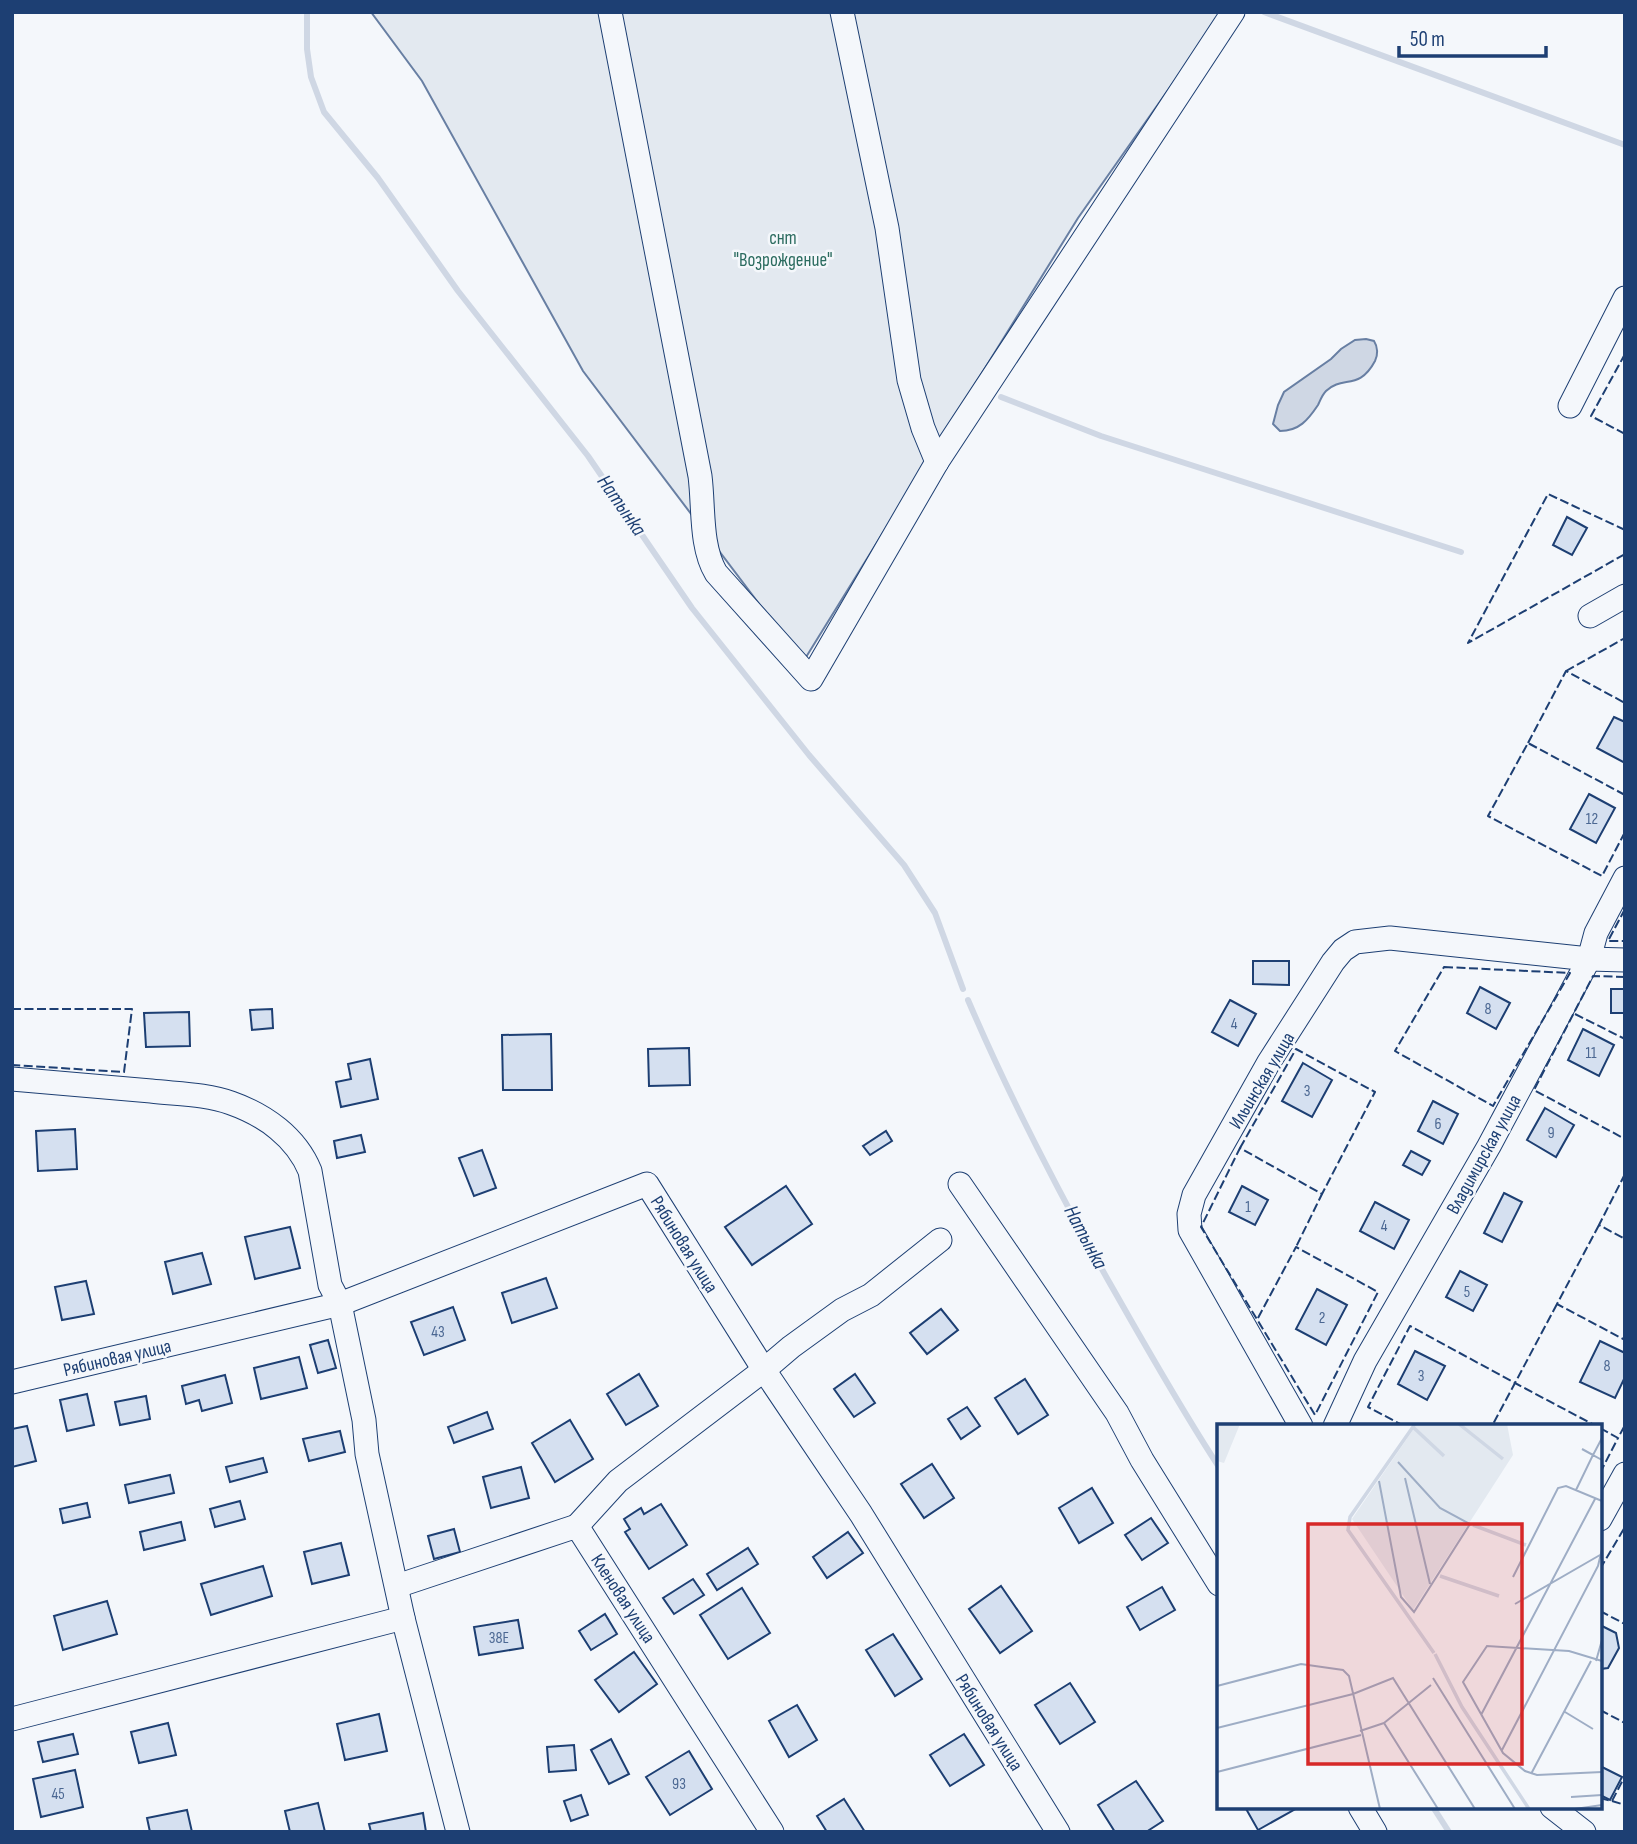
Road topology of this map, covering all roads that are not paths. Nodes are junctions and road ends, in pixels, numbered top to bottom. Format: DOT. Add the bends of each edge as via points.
graph roads {
  1 [pos="610,12"];
  2 [pos="842,12"];
  3 [pos="1233,12"];
  4 [pos="1625,298"];
  5 [pos="1570,406"];
  6 [pos="937,462"];
  7 [pos="1625,596"];
  8 [pos="1590,616"];
  9 [pos="1625,878"];
  10 [pos="1589,960"];
  11 [pos="1625,960"];
  12 [pos="12,1079"];
  13 [pos="960,1184"];
  14 [pos="940,1240"];
  15 [pos="340,1304"];
  16 [pos="764,1370"];
  17 [pos="12,1382"];
  18 [pos="1300,1424"];
  19 [pos="1336,1424"];
  20 [pos="1625,1474"];
  21 [pos="1602,1515"];
  22 [pos="577,1526"];
  23 [pos="1217,1581"];
  24 [pos="397,1587"];
  25 [pos="403,1618"];
  26 [pos="12,1719"];
  27 [pos="1361,1809"];
  28 [pos="1555,1809"];
  29 [pos="458,1832"];
  30 [pos="772,1832"];
  31 [pos="1058,1832"];
  32 [pos="1375,1832"];
  33 [pos="1584,1832"];
  1 -- 6 [label="street" via="700,475 709,561 811,679"];
  2 -- 6 [label="street" via="887,228 909,380"];
  3 -- 6 [label="street"];
  4 -- 5 [label="street"];
  7 -- 8 [label="street"];
  9 -- 10 [label="street, Владимирская улица" via="1596,933"];
  10 -- 11 [label="street"];
  10 -- 18 [label="street, Ильинская улица" via="1390,938 1355,942 1333,962 1269,1062 1194,1195 1190,1230"];
  10 -- 19 [label="street, Владимирская улица" via="1365,1361"];
  12 -- 15 [label="street" via="189,1095 230,1102 268,1121 293,1142 310,1171 330,1285"];
  13 -- 23 [label="street" via="1117,1413"];
  14 -- 16 [label="street"];
  15 -- 16 [label="street, Рябиновая улица" via="647,1184"];
  15 -- 17 [label="street, Рябиновая улица"];
  15 -- 24 [label="street"];
  16 -- 22 [label="street" via="618,1481"];
  16 -- 31 [label="street, Рябиновая улица" via="861,1514"];
  20 -- 21 [label="street"];
  22 -- 24 [label="street"];
  22 -- 30 [label="street, Кленовая улица"];
  24 -- 25 [label="street"];
  25 -- 26 [label="street"];
  25 -- 29 [label="street"];
  27 -- 32 [label="street"];
  28 -- 33 [label="street"];
}
